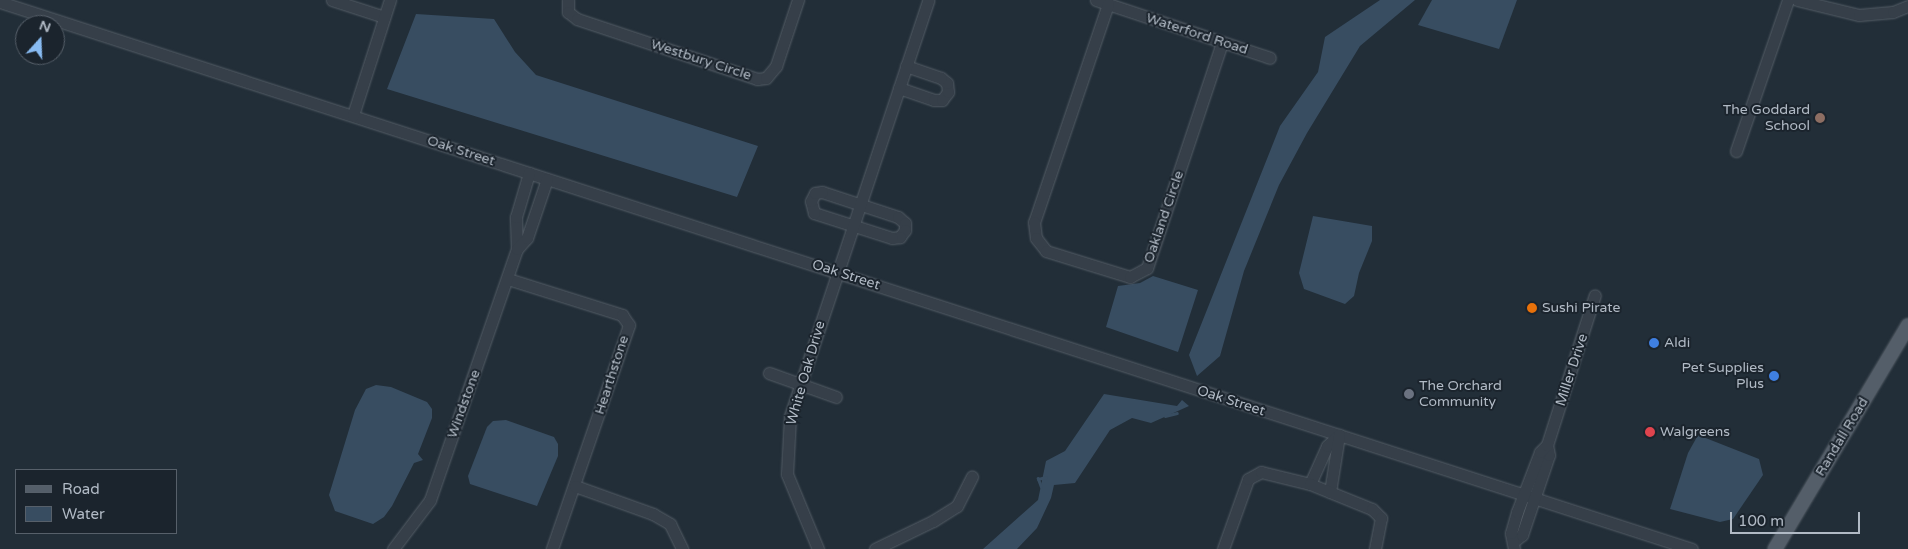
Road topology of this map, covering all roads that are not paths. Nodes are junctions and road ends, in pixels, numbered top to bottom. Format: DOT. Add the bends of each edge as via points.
graph roads {
  1 [pos="332,0"];
  2 [pos="390,0"];
  3 [pos="568,0"];
  4 [pos="798,0"];
  5 [pos="928,0"];
  6 [pos="1096,0"];
  7 [pos="1788,0"];
  8 [pos="1797,0"];
  9 [pos="0,2"];
  10 [pos="1108,4"];
  11 [pos="1908,6"];
  12 [pos="384,17"];
  13 [pos="1222,42"];
  14 [pos="1270,58"];
  15 [pos="906,66"];
  16 [pos="899,88"];
  17 [pos="352,115"];
  18 [pos="1736,151"];
  19 [pos="530,173"];
  20 [pos="547,179"];
  21 [pos="860,203"];
  22 [pos="852,226"];
  23 [pos="517,249"];
  24 [pos="838,272"];
  25 [pos="508,279"];
  26 [pos="1595,295"];
  27 [pos="1908,326"];
  28 [pos="769,373"];
  29 [pos="800,384"];
  30 [pos="836,397"];
  31 [pos="1339,435"];
  32 [pos="972,477"];
  33 [pos="1310,484"];
  34 [pos="575,486"];
  35 [pos="1330,492"];
  36 [pos="1529,497"];
  37 [pos="1514,545"];
  38 [pos="392,549"];
  39 [pos="552,549"];
  40 [pos="682,549"];
  41 [pos="818,549"];
  42 [pos="875,549"];
  43 [pos="1224,549"];
  44 [pos="1375,549"];
  45 [pos="1692,549"];
  46 [pos="1775,549"];
  1 -- 12 [label="street"];
  2 -- 12 [label="street"];
  3 -- 4 [label="street, Westbury Circle" via="568,12 577,19 757,79 766,78 776,66"];
  5 -- 15 [label="street, White Oak Drive"];
  6 -- 10 [label="street, Waterford Road"];
  7 -- 18 [label="street"];
  8 -- 11 [label="street" via="1859,15 1893,12"];
  9 -- 17 [label="street, Oak Street"];
  10 -- 13 [label="street, Waterford Road"];
  10 -- 13 [label="street, Oakland Circle" via="1034,222 1036,238 1046,251 1130,277 1147,268"];
  12 -- 17 [label="street"];
  13 -- 14 [label="street, Waterford Road"];
  15 -- 16 [label="street, White Oak Drive"];
  15 -- 16 [label="street" via="941,78 947,83 948,92 942,100 934,100"];
  16 -- 21 [label="street, White Oak Drive"];
  17 -- 19 [label="street, Oak Street"];
  19 -- 20 [label="street, Oak Street"];
  19 -- 23 [label="street, Windstone" via="516,217"];
  20 -- 23 [label="street, Windstone" via="527,238"];
  20 -- 24 [label="street, Oak Street"];
  21 -- 22 [label="street, White Oak Drive"];
  21 -- 22 [label="street" via="822,192 815,193 810,201 814,213"];
  21 -- 22 [label="street" via="898,217 905,223 905,230 900,237 892,238"];
  22 -- 24 [label="street, White Oak Drive"];
  23 -- 25 [label="street, Windstone"];
  24 -- 29 [label="street, White Oak Drive"];
  24 -- 31 [label="street, Oak Street"];
  25 -- 34 [label="street, Hearthstone" via="622,315 629,325"];
  25 -- 38 [label="street, Windstone" via="430,500"];
  26 -- 36 [label="street, Miller Drive" via="1547,445 1549,455"];
  27 -- 46 [label="main road, Randall Road"];
  28 -- 29 [label="street"];
  29 -- 30 [label="street"];
  29 -- 41 [label="street, White Oak Drive" via="790,416 787,474"];
  31 -- 33 [label="street" via="1327,446"];
  31 -- 35 [label="street"];
  31 -- 36 [label="street, Oak Street"];
  32 -- 42 [label="street" via="957,506"];
  33 -- 35 [label="street"];
  33 -- 43 [label="street" via="1253,474 1248,479"];
  34 -- 39 [label="street, Hearthstone"];
  34 -- 40 [label="street" via="653,514 670,524"];
  35 -- 44 [label="street" via="1372,510 1381,518"];
  36 -- 37 [label="street, Miller Drive" via="1511,533"];
  36 -- 45 [label="street, Oak Street"];
}
